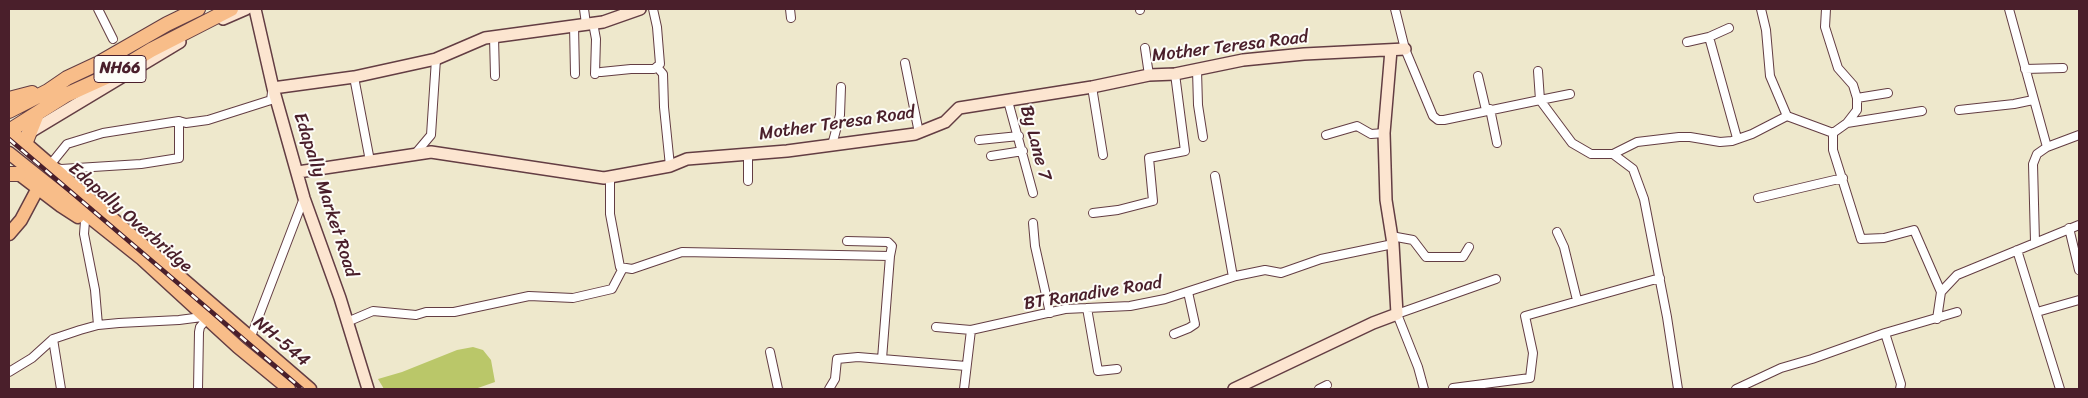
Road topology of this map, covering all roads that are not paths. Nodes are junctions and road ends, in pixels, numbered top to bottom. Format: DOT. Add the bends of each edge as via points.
graph roads {
  1 [pos="98,9"];
  2 [pos="198,9"];
  3 [pos="231,9"];
  4 [pos="246,9"];
  5 [pos="256,9"];
  6 [pos="584,9"];
  7 [pos="640,9"];
  8 [pos="653,9"];
  9 [pos="790,9"];
  10 [pos="1396,9"];
  11 [pos="1762,9"];
  12 [pos="1826,9"];
  13 [pos="2009,9"];
  14 [pos="791,18"];
  15 [pos="584,24"];
  16 [pos="1729,28"];
  17 [pos="494,37"];
  18 [pos="1709,37"];
  19 [pos="113,39"];
  20 [pos="1687,42"];
  21 [pos="1145,48"];
  22 [pos="1405,49"];
  23 [pos="1391,50"];
  24 [pos="436,58"];
  25 [pos="905,63"];
  26 [pos="657,67"];
  27 [pos="2063,68"];
  28 [pos="2025,69"];
  29 [pos="1197,70"];
  30 [pos="1538,70"];
  31 [pos="575,74"];
  32 [pos="1175,74"];
  33 [pos="1149,75"];
  34 [pos="495,76"];
  35 [pos="1478,76"];
  36 [pos="354,77"];
  37 [pos="841,87"];
  38 [pos="1092,87"];
  39 [pos="273,88"];
  40 [pos="48,91"];
  41 [pos="1888,93"];
  42 [pos="1570,94"];
  43 [pos="1857,98"];
  44 [pos="9,99"];
  45 [pos="1540,100"];
  46 [pos="2033,100"];
  47 [pos="1008,101"];
  48 [pos="1488,110"];
  49 [pos="1958,110"];
  50 [pos="1922,111"];
  51 [pos="9,112"];
  52 [pos="37,114"];
  53 [pos="1787,116"];
  54 [pos="179,121"];
  55 [pos="1847,123"];
  56 [pos="9,132"];
  57 [pos="918,133"];
  58 [pos="1384,133"];
  59 [pos="1833,133"];
  60 [pos="1326,135"];
  61 [pos="2079,135"];
  62 [pos="1019,136"];
  63 [pos="1203,137"];
  64 [pos="1738,138"];
  65 [pos="26,139"];
  66 [pos="979,140"];
  67 [pos="1497,143"];
  68 [pos="832,145"];
  69 [pos="2047,147"];
  70 [pos="1023,151"];
  71 [pos="9,153"];
  72 [pos="415,154"];
  73 [pos="748,154"];
  74 [pos="1614,154"];
  75 [pos="1103,155"];
  76 [pos="991,156"];
  77 [pos="370,161"];
  78 [pos="670,166"];
  79 [pos="51,167"];
  80 [pos="298,172"];
  81 [pos="14,174"];
  82 [pos="610,176"];
  83 [pos="1215,176"];
  84 [pos="1843,178"];
  85 [pos="748,181"];
  86 [pos="38,188"];
  87 [pos="1034,193"];
  88 [pos="304,198"];
  89 [pos="1758,198"];
  90 [pos="1093,213"];
  91 [pos="85,221"];
  92 [pos="1033,223"];
  93 [pos="2079,225"];
  94 [pos="2069,228"];
  95 [pos="1557,232"];
  96 [pos="9,234"];
  97 [pos="1392,240"];
  98 [pos="847,241"];
  99 [pos="2036,242"];
  100 [pos="1469,247"];
  101 [pos="2017,250"];
  102 [pos="890,256"];
  103 [pos="623,268"];
  104 [pos="2079,270"];
  105 [pos="1233,278"];
  106 [pos="1660,278"];
  107 [pos="1496,279"];
  108 [pos="1188,292"];
  109 [pos="1941,292"];
  110 [pos="1577,300"];
  111 [pos="2079,300"];
  112 [pos="1087,308"];
  113 [pos="1957,312"];
  114 [pos="2037,312"];
  115 [pos="1050,313"];
  116 [pos="1397,314"];
  117 [pos="204,318"];
  118 [pos="1937,319"];
  119 [pos="347,322"];
  120 [pos="98,325"];
  121 [pos="225,326"];
  122 [pos="936,327"];
  123 [pos="971,330"];
  124 [pos="1885,333"];
  125 [pos="1174,334"];
  126 [pos="53,339"];
  127 [pos="250,339"];
  128 [pos="770,352"];
  129 [pos="882,359"];
  130 [pos="966,366"];
  131 [pos="1117,369"];
  132 [pos="9,372"];
  133 [pos="292,374"];
  134 [pos="1327,385"];
  135 [pos="286,387"];
  136 [pos="1453,388"];
  137 [pos="62,389"];
  138 [pos="198,389"];
  139 [pos="310,389"];
  140 [pos="368,389"];
  141 [pos="778,389"];
  142 [pos="829,389"];
  143 [pos="964,389"];
  144 [pos="1234,389"];
  145 [pos="1319,389"];
  146 [pos="1424,389"];
  147 [pos="1678,389"];
  148 [pos="1736,389"];
  149 [pos="1900,389"];
  150 [pos="2060,389"];
  1 -- 19 [label="street"];
  2 -- 40 [label="highway, NH66"];
  3 -- 52 [label="highway, NH66" via="108,76 66,95"];
  4 -- 65 [label="street" via="186,38"];
  5 -- 39 [label="street, Edapally Market Road"];
  6 -- 15 [label="street"];
  7 -- 15 [label="street" via="603,22"];
  8 -- 26 [label="street" via="660,64"];
  9 -- 14 [label="street"];
  10 -- 22 [label="street"];
  11 -- 53 [label="street" via="1770,76"];
  12 -- 43 [label="street" via="1825,27 1838,68 1853,86"];
  13 -- 28 [label="street"];
  15 -- 17 [label="street"];
  15 -- 26 [label="street" via="596,39 598,73"];
  15 -- 31 [label="street"];
  16 -- 18 [label="street"];
  17 -- 24 [label="street"];
  17 -- 34 [label="street"];
  18 -- 20 [label="street"];
  18 -- 64 [label="street"];
  21 -- 33 [label="street"];
  22 -- 23 [label="street, Mother Teresa Road"];
  22 -- 48 [label="street" via="1433,116 1438,120"];
  23 -- 29 [label="street, Mother Teresa Road" via="1243,60"];
  23 -- 58 [label="street"];
  24 -- 36 [label="street"];
  24 -- 72 [label="street" via="430,135"];
  25 -- 57 [label="street"];
  26 -- 78 [label="street" via="663,74"];
  27 -- 28 [label="street"];
  28 -- 46 [label="street"];
  29 -- 32 [label="street, Mother Teresa Road"];
  29 -- 63 [label="street"];
  30 -- 45 [label="street"];
  32 -- 33 [label="street, Mother Teresa Road"];
  32 -- 90 [label="street" via="1185,151 1148,158 1153,201"];
  33 -- 38 [label="street, Mother Teresa Road"];
  35 -- 48 [label="street"];
  36 -- 39 [label="street"];
  36 -- 77 [label="street"];
  37 -- 68 [label="street" via="840,115"];
  38 -- 47 [label="street, Mother Teresa Road"];
  38 -- 75 [label="street"];
  39 -- 54 [label="street" via="271,100 208,120"];
  39 -- 80 [label="street, Edapally Market Road"];
  40 -- 44 [label="highway"];
  40 -- 51 [label="highway, NH66"];
  41 -- 43 [label="street"];
  42 -- 45 [label="street"];
  43 -- 55 [label="street" via="1857,110"];
  45 -- 48 [label="street"];
  45 -- 74 [label="street" via="1572,143 1591,154"];
  46 -- 49 [label="street"];
  46 -- 69 [label="street"];
  47 -- 57 [label="street, Mother Teresa Road" via="958,108 945,122"];
  47 -- 62 [label="street, By Lane 7"];
  48 -- 67 [label="street"];
  50 -- 55 [label="street"];
  52 -- 56 [label="highway, NH66"];
  52 -- 65 [label="highway"];
  53 -- 59 [label="street"];
  53 -- 64 [label="street"];
  54 -- 79 [label="street" via="103,134 67,144"];
  54 -- 79 [label="street" via="179,158 142,164"];
  55 -- 59 [label="street"];
  56 -- 65 [label="main road"];
  56 -- 121 [label="main road, Edapally Overbridge" via="209,308"];
  57 -- 68 [label="street, Mother Teresa Road"];
  58 -- 60 [label="street" via="1372,134 1357,126"];
  58 -- 97 [label="street" via="1386,200"];
  59 -- 84 [label="street" via="1833,150"];
  61 -- 69 [label="street"];
  62 -- 66 [label="street"];
  62 -- 70 [label="street, By Lane 7"];
  64 -- 74 [label="street" via="1720,142 1690,137 1637,142"];
  65 -- 79 [label="main road"];
  68 -- 73 [label="street, Mother Teresa Road"];
  69 -- 99 [label="street" via="2037,154 2034,164"];
  70 -- 76 [label="street"];
  70 -- 87 [label="street, By Lane 7"];
  71 -- 121 [label="main road, Edapally Overbridge"];
  72 -- 77 [label="street, Mother Teresa Road"];
  72 -- 82 [label="street, Mother Teresa Road" via="431,152 604,178"];
  73 -- 78 [label="street, Mother Teresa Road" via="687,159"];
  73 -- 85 [label="street"];
  74 -- 106 [label="street" via="1633,169 1644,199"];
  77 -- 80 [label="street, Mother Teresa Road"];
  78 -- 82 [label="street, Mother Teresa Road"];
  79 -- 121 [label="main road"];
  80 -- 88 [label="street, Edapally Market Road"];
  81 -- 86 [label="main road"];
  82 -- 103 [label="street" via="610,214 618,260"];
  83 -- 105 [label="street"];
  84 -- 89 [label="street"];
  84 -- 109 [label="street" via="1861,239 1884,238 1914,230"];
  86 -- 91 [label="main road"];
  86 -- 96 [label="main road"];
  88 -- 119 [label="street, Edapally Market Road"];
  88 -- 127 [label="street"];
  91 -- 117 [label="main road" via="116,242"];
  91 -- 120 [label="street" via="84,234"];
  92 -- 115 [label="street"];
  93 -- 94 [label="street"];
  94 -- 99 [label="street"];
  94 -- 104 [label="street"];
  95 -- 110 [label="street"];
  97 -- 100 [label="street" via="1413,240 1426,258 1463,257"];
  97 -- 105 [label="street, BT Ranadive Road" via="1281,273 1265,270"];
  97 -- 116 [label="street"];
  98 -- 102 [label="street" via="888,242 892,246"];
  99 -- 101 [label="street"];
  101 -- 109 [label="street" via="1957,275"];
  101 -- 114 [label="street"];
  102 -- 103 [label="street" via="682,252 632,269"];
  102 -- 129 [label="street"];
  103 -- 119 [label="street" via="612,289 573,298 529,296 454,312 416,315 373,311"];
  105 -- 108 [label="street, BT Ranadive Road"];
  106 -- 110 [label="street"];
  106 -- 147 [label="street"];
  107 -- 116 [label="street"];
  108 -- 112 [label="street, BT Ranadive Road" via="1130,306"];
  108 -- 125 [label="street" via="1195,324"];
  109 -- 118 [label="street"];
  110 -- 136 [label="street" via="1525,316 1533,353 1530,378"];
  111 -- 114 [label="street"];
  112 -- 115 [label="street, BT Ranadive Road"];
  112 -- 131 [label="street" via="1098,371"];
  113 -- 118 [label="street"];
  114 -- 150 [label="street"];
  115 -- 123 [label="street, BT Ranadive Road"];
  116 -- 144 [label="street"];
  116 -- 146 [label="street"];
  117 -- 120 [label="street"];
  117 -- 121 [label="main road"];
  117 -- 138 [label="street" via="199,332"];
  118 -- 124 [label="street"];
  119 -- 140 [label="street, Edapally Market Road"];
  120 -- 126 [label="street"];
  121 -- 127 [label="main road, NH-544"];
  121 -- 135 [label="main road, NH-544"];
  122 -- 123 [label="street, BT Ranadive Road"];
  123 -- 130 [label="street"];
  124 -- 148 [label="street" via="1781,368"];
  124 -- 149 [label="street" via="1902,384"];
  126 -- 132 [label="street" via="32,358"];
  126 -- 137 [label="street"];
  127 -- 133 [label="main road, NH-544"];
  128 -- 141 [label="street"];
  129 -- 130 [label="street"];
  129 -- 142 [label="street" via="837,359 835,379"];
  130 -- 143 [label="street"];
  133 -- 135 [label="main road"];
  133 -- 139 [label="main road, NH-544"];
  134 -- 145 [label="street"];
}
